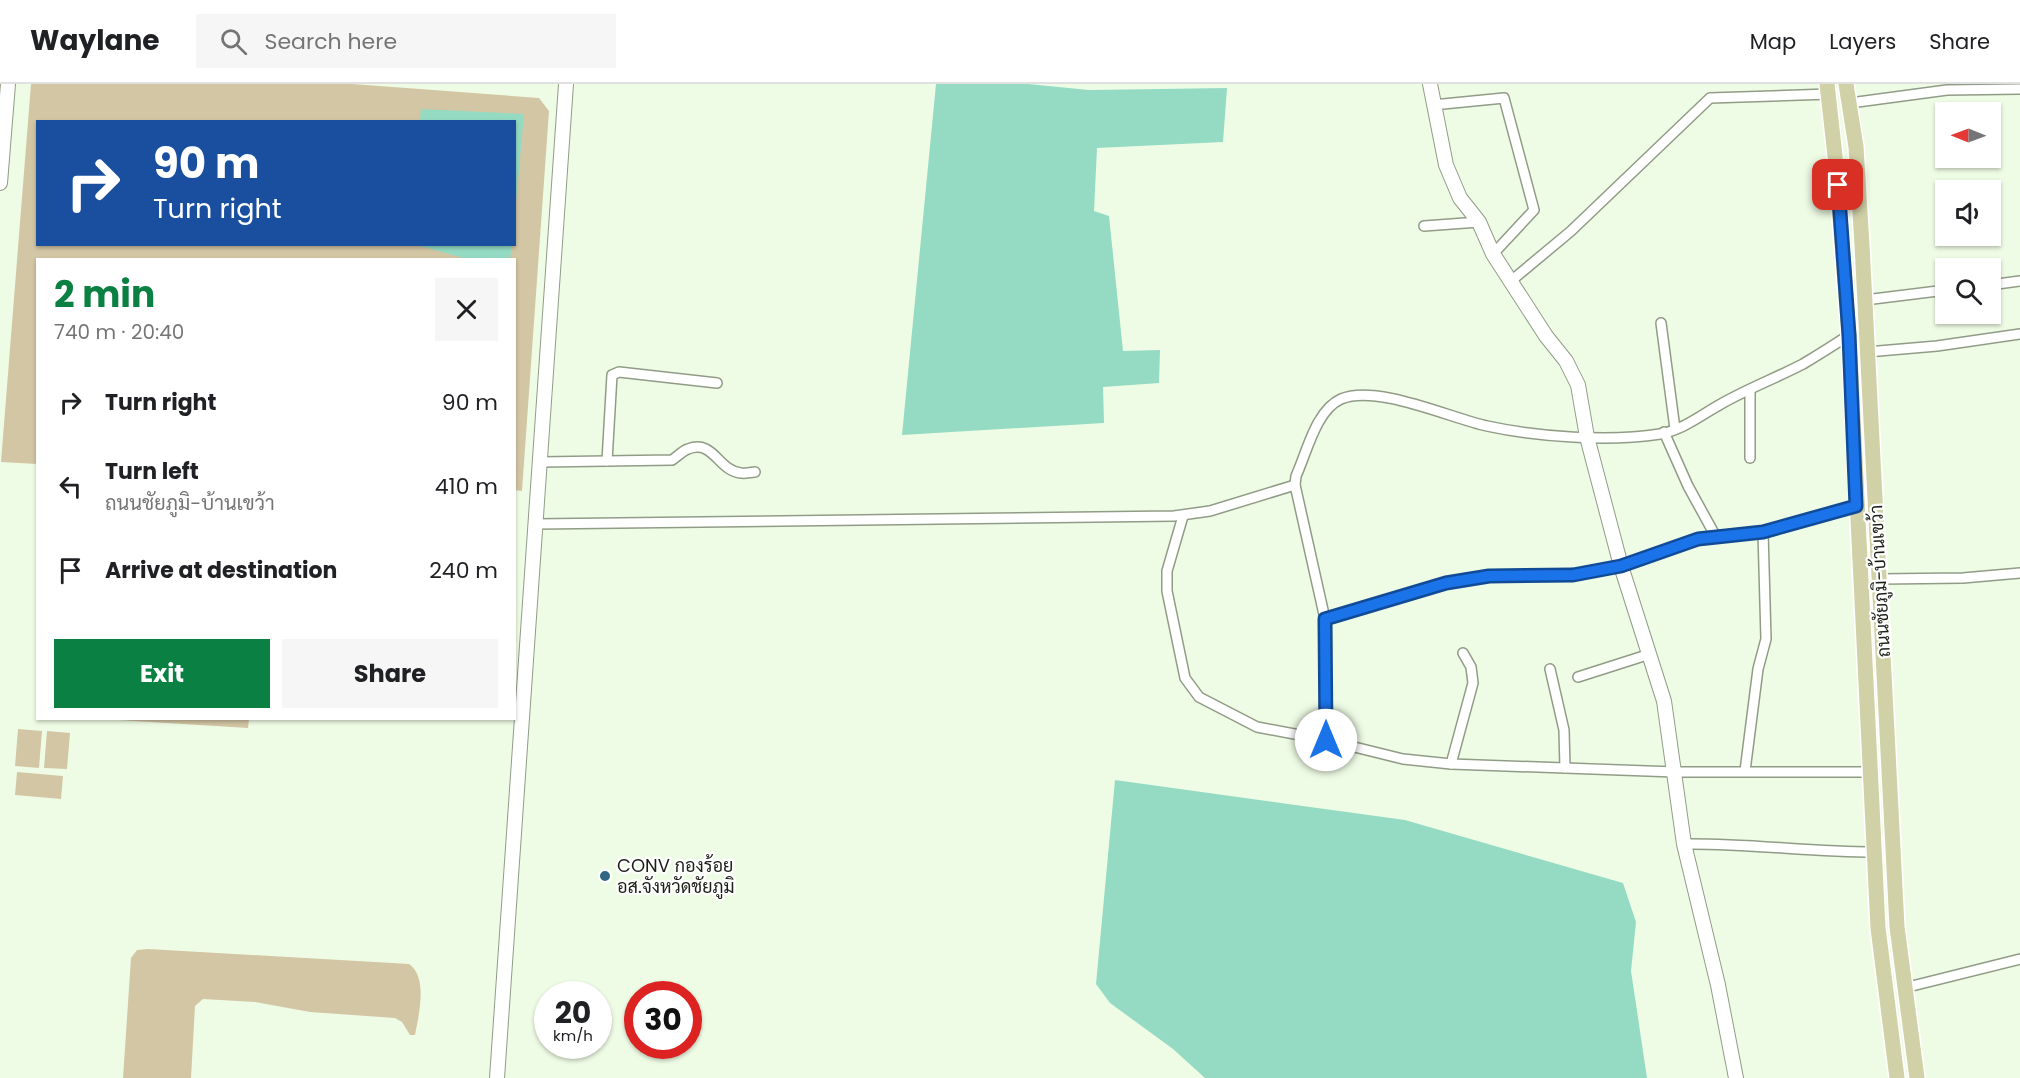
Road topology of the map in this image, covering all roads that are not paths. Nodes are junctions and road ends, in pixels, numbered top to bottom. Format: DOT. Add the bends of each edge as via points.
graph roads {
  1 [pos="8,84"];
  2 [pos="566,84"];
  3 [pos="1431,84"];
  4 [pos="1846,84"];
  5 [pos="1828,89"];
  6 [pos="2020,89"];
  7 [pos="1850,103"];
  8 [pos="1433,105"];
  9 [pos="0,183"];
  10 [pos="1479,222"];
  11 [pos="1424,226"];
  12 [pos="1493,254"];
  13 [pos="1511,281"];
  14 [pos="2020,281"];
  15 [pos="2001,284"];
  16 [pos="1935,291"];
  17 [pos="1865,300"];
  18 [pos="1661,323"];
  19 [pos="2020,334"];
  20 [pos="1849,335"];
  21 [pos="1867,352"];
  22 [pos="717,383"];
  23 [pos="1750,390"];
  24 [pos="1676,429"];
  25 [pos="1664,432"];
  26 [pos="1587,437"];
  27 [pos="1750,458"];
  28 [pos="606,461"];
  29 [pos="541,462"];
  30 [pos="755,472"];
  31 [pos="1295,485"];
  32 [pos="1856,506"];
  33 [pos="1183,516"];
  34 [pos="536,524"];
  35 [pos="1763,532"];
  36 [pos="1716,537"];
  37 [pos="1621,566"];
  38 [pos="2020,573"];
  39 [pos="1881,579"];
  40 [pos="1325,619"];
  41 [pos="1462,653"];
  42 [pos="1650,654"];
  43 [pos="1550,669"];
  44 [pos="1578,676"];
  45 [pos="1887,717"];
  46 [pos="1867,721"];
  47 [pos="1326,740"];
  48 [pos="1451,764"];
  49 [pos="1565,768"];
  50 [pos="1745,771"];
  51 [pos="1675,772"];
  52 [pos="1871,772"];
  53 [pos="1684,844"];
  54 [pos="1874,852"];
  55 [pos="2020,959"];
  56 [pos="1904,988"];
  57 [pos="497,1078"];
  58 [pos="1736,1078"];
  59 [pos="1897,1078"];
  60 [pos="1917,1078"];
  1 -- 9 [label="street"];
  2 -- 29 [label="street"];
  3 -- 8 [label="street"];
  4 -- 7 [label="main road, ถนนชัยภูมิ-บ้านเขว้า"];
  5 -- 13 [label="street" via="1710,98 1571,231"];
  5 -- 20 [label="main road, ถนนชัยภูมิ-บ้านเขว้า"];
  6 -- 7 [label="street" via="1947,90"];
  7 -- 17 [label="main road, ถนนชัยภูมิ-บ้านเขว้า"];
  8 -- 10 [label="street" via="1446,165 1460,198"];
  8 -- 12 [label="street" via="1504,98 1534,210"];
  10 -- 11 [label="street"];
  10 -- 12 [label="street"];
  12 -- 13 [label="street"];
  13 -- 26 [label="street" via="1570,369 1578,386"];
  14 -- 15 [label="street"];
  16 -- 17 [label="street"];
  17 -- 21 [label="main road, ถนนชัยภูมิ-บ้านเขว้า"];
  18 -- 24 [label="street"];
  19 -- 21 [label="street"];
  20 -- 23 [label="street"];
  20 -- 32 [label="main road, ถนนชัยภูมิ-บ้านเขว้า"];
  21 -- 39 [label="main road, ถนนชัยภูมิ-บ้านเขว้า"];
  22 -- 28 [label="street" via="619,372 612,375"];
  23 -- 24 [label="street"];
  23 -- 27 [label="street"];
  24 -- 25 [label="street"];
  25 -- 26 [label="street"];
  25 -- 36 [label="street"];
  26 -- 31 [label="street" via="1488,426 1408,401 1342,398 1326,409"];
  26 -- 37 [label="street"];
  28 -- 29 [label="street"];
  28 -- 30 [label="street" via="672,460 697,446 709,449 728,468 740,473"];
  29 -- 34 [label="street"];
  31 -- 33 [label="street"];
  31 -- 40 [label="street"];
  32 -- 35 [label="street"];
  32 -- 46 [label="main road, ถนนชัยภูมิ-บ้านเขว้า"];
  33 -- 34 [label="street"];
  33 -- 47 [label="street" via="1167,581 1185,678 1199,697 1257,727"];
  34 -- 57 [label="street"];
  35 -- 36 [label="street"];
  35 -- 50 [label="street" via="1766,639 1758,669"];
  36 -- 37 [label="street" via="1698,539"];
  37 -- 40 [label="street" via="1573,575 1489,576 1446,583"];
  37 -- 42 [label="street"];
  38 -- 39 [label="street"];
  39 -- 45 [label="main road, ถนนชัยภูมิ-บ้านเขว้า"];
  40 -- 47 [label="street"];
  41 -- 48 [label="street" via="1471,668 1473,684"];
  42 -- 44 [label="street"];
  42 -- 51 [label="street" via="1664,701"];
  43 -- 49 [label="street" via="1564,730"];
  45 -- 46 [label="main road"];
  45 -- 56 [label="main road, ถนนชัยภูมิ-บ้านเขว้า"];
  46 -- 52 [label="main road, ถนนชัยภูมิ-บ้านเขว้า"];
  47 -- 48 [label="street" via="1403,759"];
  48 -- 49 [label="street"];
  49 -- 51 [label="street"];
  50 -- 51 [label="street"];
  50 -- 52 [label="street"];
  51 -- 53 [label="street"];
  52 -- 54 [label="main road, ถนนชัยภูมิ-บ้านเขว้า"];
  53 -- 54 [label="street"];
  53 -- 58 [label="street"];
  54 -- 59 [label="main road, ถนนชัยภูมิ-บ้านเขว้า" via="1885,995"];
  55 -- 56 [label="street"];
  56 -- 60 [label="main road, ถนนชัยภูมิ-บ้านเขว้า"];
}
